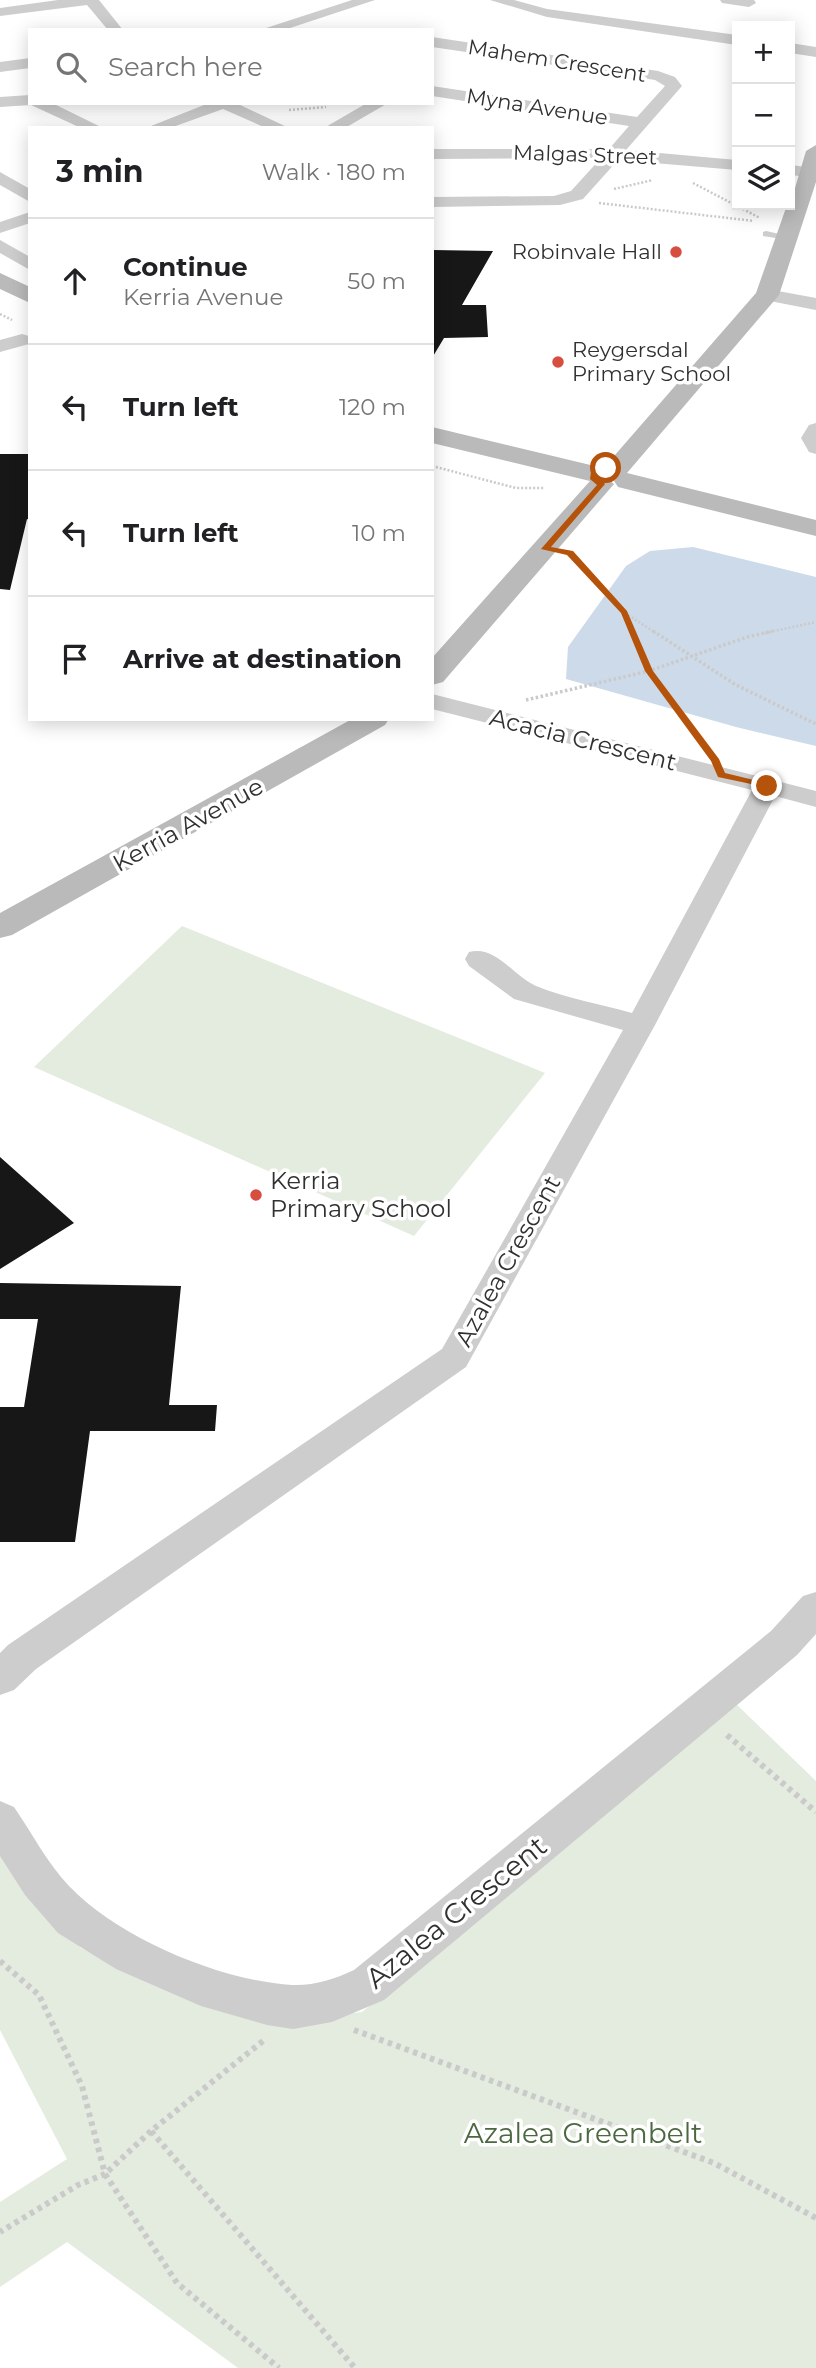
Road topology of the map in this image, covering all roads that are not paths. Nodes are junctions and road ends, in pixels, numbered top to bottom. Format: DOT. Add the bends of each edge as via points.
graph roads {
  1 [pos="91,0"];
  2 [pos="368,0"];
  3 [pos="497,0"];
  4 [pos="539,0"];
  5 [pos="727,0"];
  6 [pos="749,3"];
  7 [pos="519,7"];
  8 [pos="0,12"];
  9 [pos="114,28"];
  10 [pos="274,28"];
  11 [pos="434,35"];
  12 [pos="732,39"];
  13 [pos="795,49"];
  14 [pos="816,51"];
  15 [pos="28,63"];
  16 [pos="0,67"];
  17 [pos="434,91"];
  18 [pos="28,97"];
  19 [pos="0,102"];
  20 [pos="46,105"];
  21 [pos="217,105"];
  22 [pos="227,105"];
  23 [pos="376,105"];
  24 [pos="642,123"];
  25 [pos="91,126"];
  26 [pos="160,126"];
  27 [pos="276,126"];
  28 [pos="336,126"];
  29 [pos="434,153"];
  30 [pos="615,153"];
  31 [pos="805,164"];
  32 [pos="732,165"];
  33 [pos="0,177"];
  34 [pos="28,196"];
  35 [pos="434,202"];
  36 [pos="28,218"];
  37 [pos="0,228"];
  38 [pos="0,244"];
  39 [pos="28,264"];
  40 [pos="0,280"];
  41 [pos="28,295"];
  42 [pos="767,295"];
  43 [pos="816,304"];
  44 [pos="22,340"];
  45 [pos="0,346"];
  46 [pos="816,429"];
  47 [pos="434,435"];
  48 [pos="816,448"];
  49 [pos="610,477"];
  50 [pos="816,528"];
  51 [pos="434,674"];
  52 [pos="434,702"];
  53 [pos="371,721"];
  54 [pos="767,786"];
  55 [pos="816,799"];
  56 [pos="0,927"];
  57 [pos="479,959"];
  58 [pos="640,1025"];
  59 [pos="816,1608"];
  60 [pos="0,1678"];
  61 [pos="0,1820"];
  1 -- 8 [label="street"];
  1 -- 9 [label="street"];
  2 -- 10 [label="street"];
  3 -- 7 [label="street"];
  4 -- 7 [label="street"];
  5 -- 6 [label="street"];
  7 -- 12 [label="street"];
  11 -- 24 [label="street, Mahem Crescent" via="672,82 672,88"];
  13 -- 14 [label="street"];
  15 -- 16 [label="street"];
  17 -- 24 [label="street, Myna Avenue"];
  18 -- 19 [label="street"];
  20 -- 25 [label="street"];
  21 -- 26 [label="street"];
  22 -- 27 [label="street"];
  23 -- 28 [label="street"];
  24 -- 30 [label="street, Mahem Crescent"];
  29 -- 30 [label="street, Malgas Street"];
  30 -- 32 [label="street, Malgas Street"];
  30 -- 35 [label="street, Mahem Crescent" via="582,192 571,198"];
  31 -- 42 [label="street" via="780,231"];
  33 -- 34 [label="street"];
  36 -- 37 [label="street"];
  38 -- 39 [label="street"];
  40 -- 41 [label="street"];
  42 -- 43 [label="street"];
  42 -- 49 [label="street"];
  44 -- 45 [label="street"];
  46 -- 48 [label="street" via="811,438"];
  47 -- 49 [label="street"];
  49 -- 50 [label="street"];
  49 -- 51 [label="street"];
  52 -- 54 [label="street, Acacia Crescent"];
  53 -- 56 [label="street, Kerria Avenue"];
  54 -- 55 [label="street, Acacia Crescent"];
  54 -- 58 [label="street, Azalea Crescent"];
  57 -- 58 [label="street" via="524,992"];
  58 -- 60 [label="street, Azalea Crescent" via="454,1358 22,1657"];
  59 -- 61 [label="street, Azalea Crescent" via="784,1643 369,1985 322,2004 265,2005 235,1997 116,1949 54,1901"];
}
